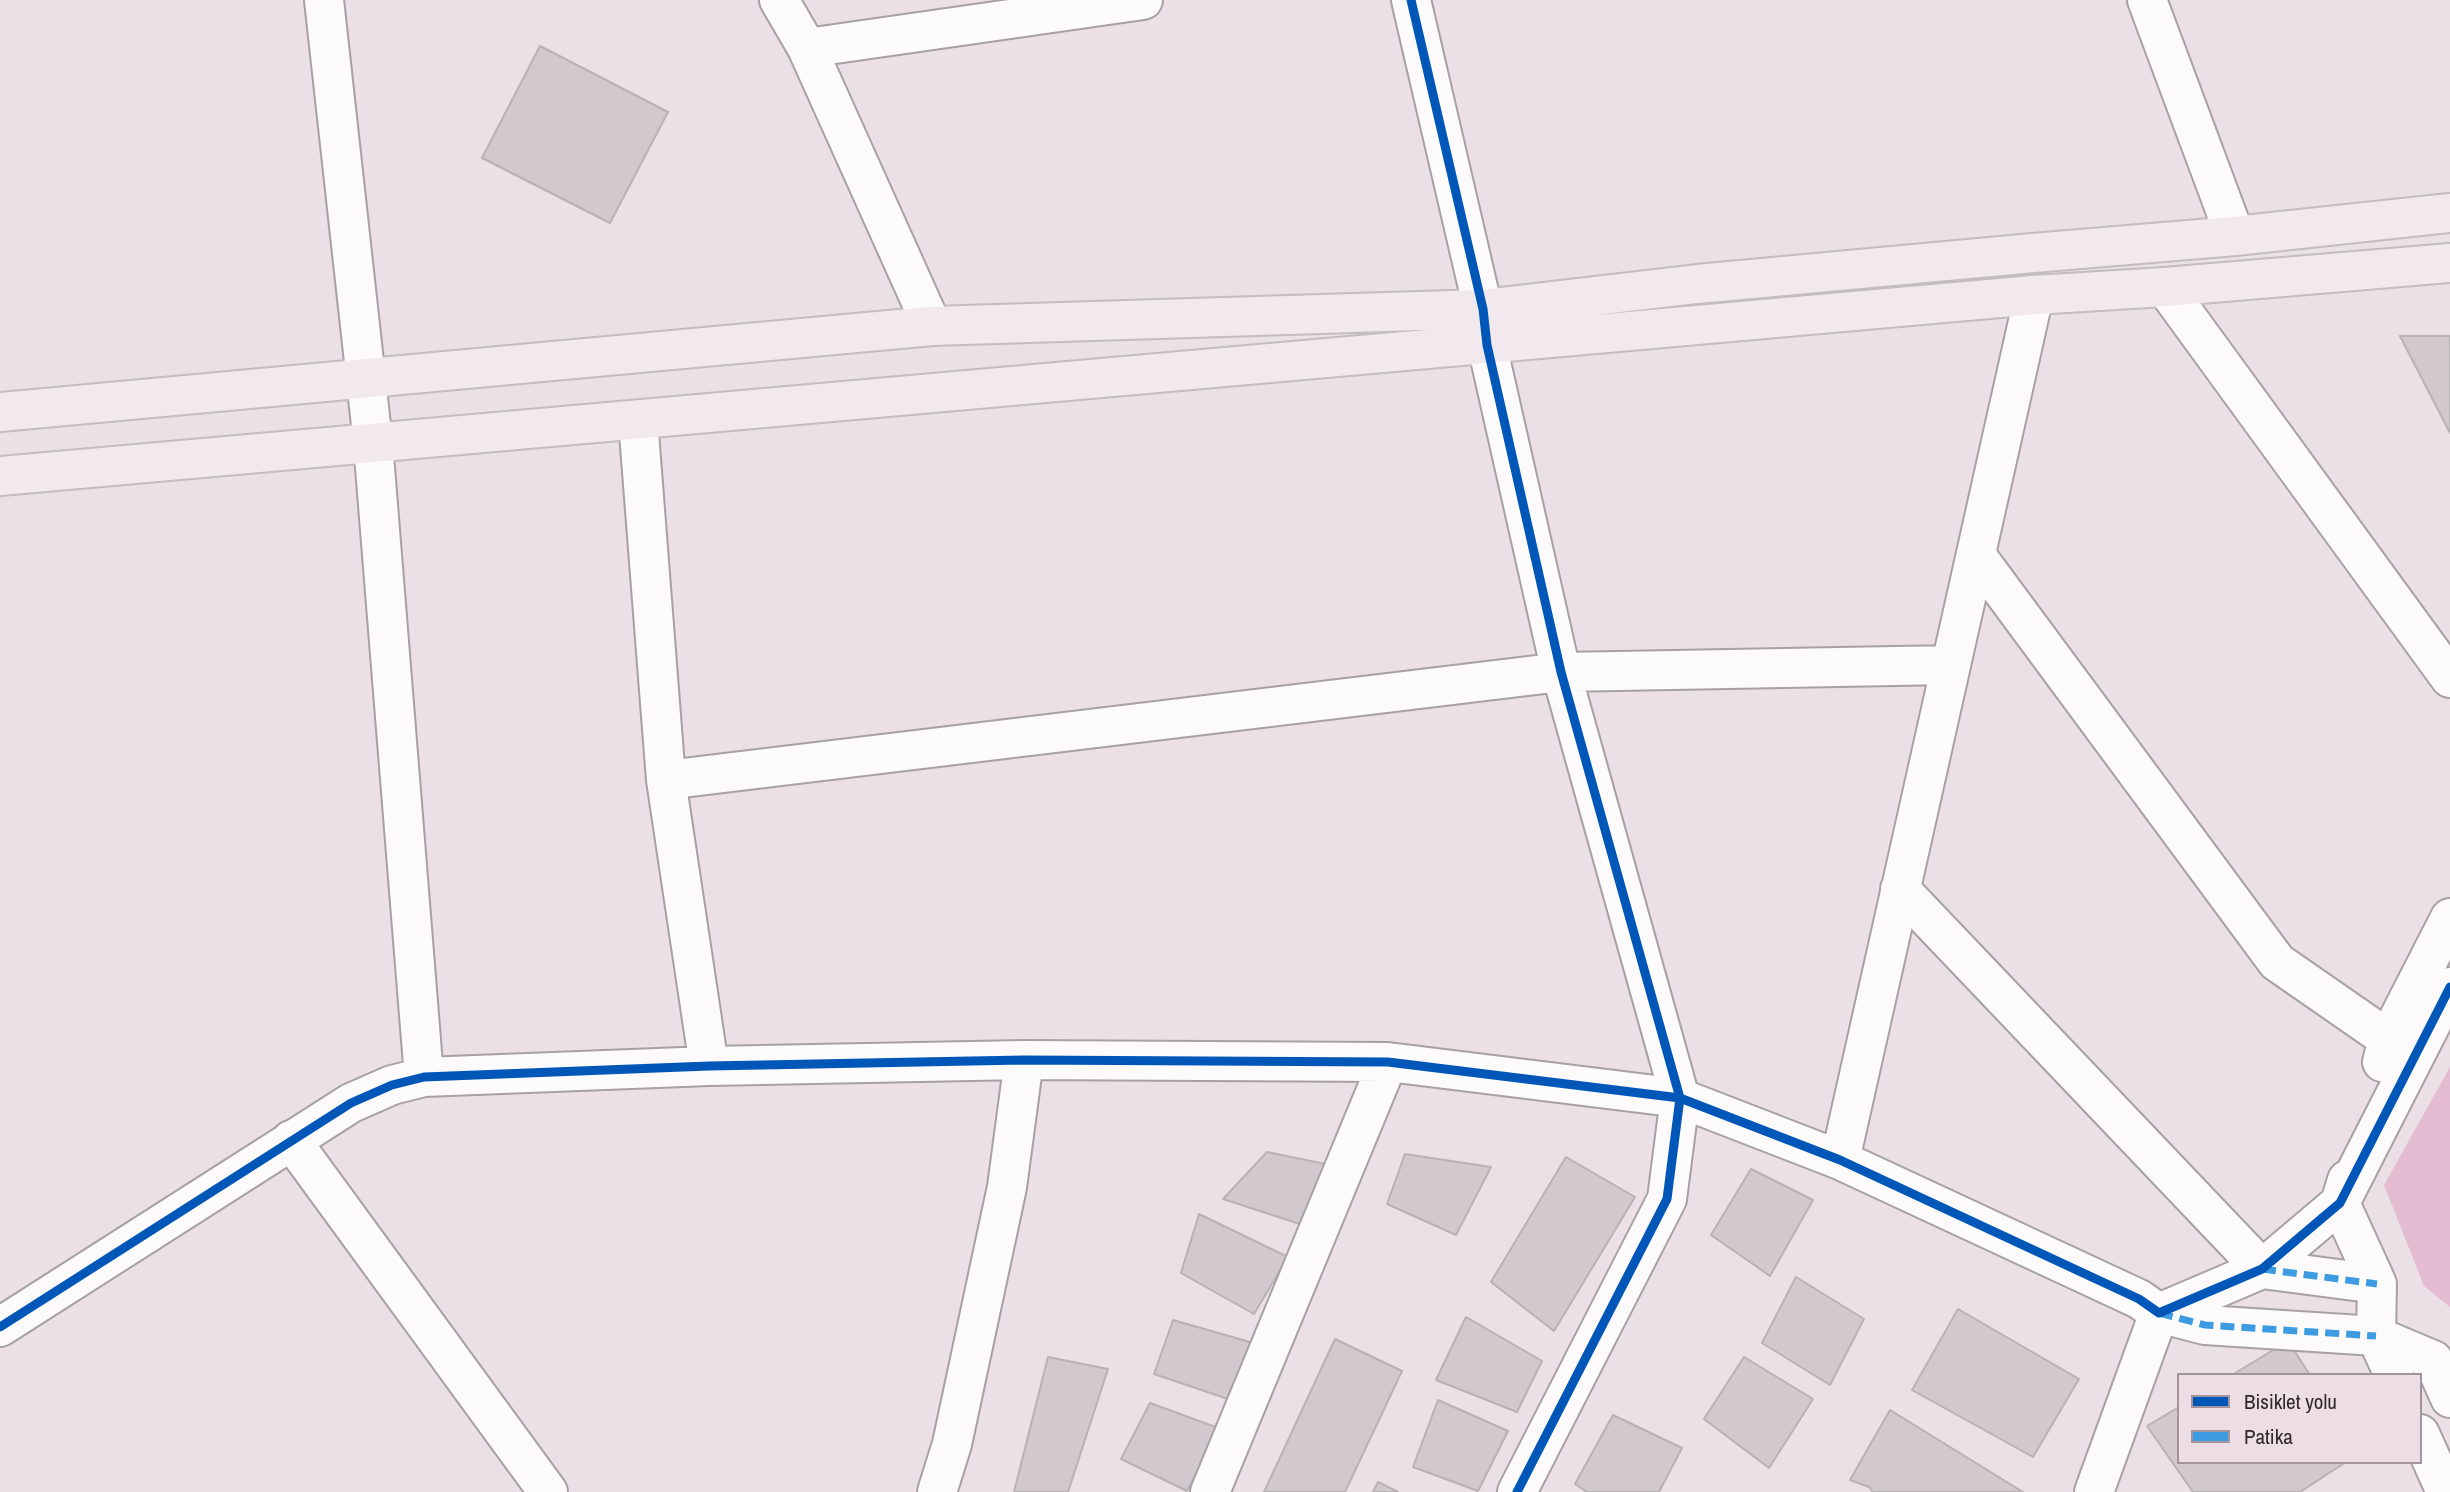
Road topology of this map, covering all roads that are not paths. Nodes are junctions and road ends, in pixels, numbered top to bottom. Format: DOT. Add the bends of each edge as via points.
graph roads {
  1 [pos="324,0"];
  2 [pos="779,0"];
  3 [pos="1143,0"];
  4 [pos="1411,0"];
  5 [pos="2147,0"];
  6 [pos="807,48"];
  7 [pos="2450,213"];
  8 [pos="2235,236"];
  9 [pos="2450,263"];
  10 [pos="2165,287"];
  11 [pos="2034,295"];
  12 [pos="932,326"];
  13 [pos="1485,327"];
  14 [pos="366,379"];
  15 [pos="0,412"];
  16 [pos="638,420"];
  17 [pos="373,443"];
  18 [pos="0,476"];
  19 [pos="1976,555"];
  20 [pos="1951,665"];
  21 [pos="1560,672"];
  22 [pos="2450,678"];
  23 [pos="666,780"];
  24 [pos="1900,889"];
  25 [pos="2450,918"];
  26 [pos="2450,987"];
  27 [pos="2389,1039"];
  28 [pos="1024,1060"];
  29 [pos="1388,1062"];
  30 [pos="709,1066"];
  31 [pos="425,1077"];
  32 [pos="1680,1098"];
  33 [pos="291,1140"];
  34 [pos="1840,1160"];
  35 [pos="2340,1203"];
  36 [pos="2262,1269"];
  37 [pos="2377,1284"];
  38 [pos="2159,1313"];
  39 [pos="0,1327"];
  40 [pos="2376,1336"];
  41 [pos="2393,1373"];
  42 [pos="2450,1398"];
  43 [pos="2422,1438"];
  44 [pos="534,1487"];
  45 [pos="937,1492"];
  46 [pos="1210,1492"];
  47 [pos="1517,1492"];
  48 [pos="2094,1492"];
  49 [pos="2446,1492"];
  1 -- 14 [label="street"];
  2 -- 6 [label="street"];
  3 -- 6 [label="street"];
  4 -- 13 [label="street"];
  5 -- 8 [label="street"];
  6 -- 12 [label="street"];
  7 -- 8 [label="main road"];
  8 -- 13 [label="main road" via="1710,283"];
  9 -- 10 [label="main road"];
  10 -- 11 [label="main road"];
  10 -- 22 [label="street"];
  11 -- 13 [label="main road"];
  11 -- 19 [label="street"];
  12 -- 13 [label="main road"];
  12 -- 14 [label="main road"];
  13 -- 16 [label="main road"];
  13 -- 21 [label="street"];
  14 -- 15 [label="main road"];
  14 -- 17 [label="street"];
  16 -- 17 [label="main road"];
  16 -- 23 [label="street"];
  17 -- 18 [label="main road"];
  17 -- 31 [label="street"];
  19 -- 20 [label="street"];
  19 -- 27 [label="street" via="2277,962"];
  20 -- 21 [label="street"];
  20 -- 24 [label="street"];
  21 -- 23 [label="street"];
  21 -- 32 [label="street"];
  23 -- 30 [label="street"];
  24 -- 34 [label="street"];
  24 -- 36 [label="street"];
  25 -- 27 [label="street"];
  26 -- 35 [label="street"];
  27 -- 35 [label="street"];
  28 -- 29 [label="street"];
  28 -- 30 [label="street"];
  28 -- 45 [label="street" via="1007,1187"];
  29 -- 32 [label="street"];
  29 -- 46 [label="street"];
  30 -- 31 [label="street"];
  31 -- 33 [label="street" via="391,1085 351,1103"];
  32 -- 34 [label="street"];
  32 -- 47 [label="street" via="1667,1199"];
  33 -- 39 [label="street"];
  33 -- 44 [label="street"];
  34 -- 38 [label="street" via="2139,1299"];
  35 -- 36 [label="street"];
  35 -- 37 [label="street"];
  36 -- 37 [label="street"];
  36 -- 38 [label="street"];
  37 -- 40 [label="street"];
  38 -- 40 [label="street" via="2205,1325"];
  38 -- 48 [label="street"];
  40 -- 41 [label="street"];
  40 -- 42 [label="street" via="2432,1360"];
  43 -- 49 [label="street"];
}
